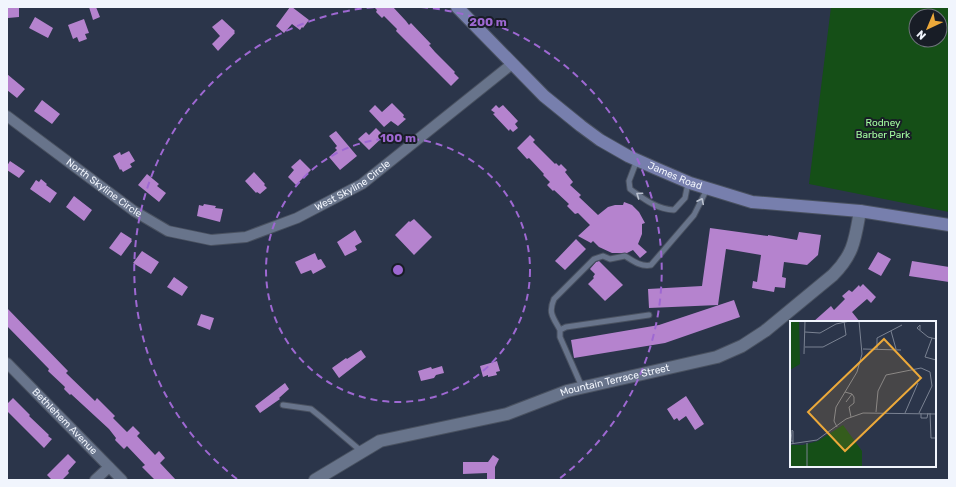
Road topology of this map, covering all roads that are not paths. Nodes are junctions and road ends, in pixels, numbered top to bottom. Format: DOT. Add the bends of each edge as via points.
graph roads {
  1 [pos="456,7"];
  2 [pos="512,64"];
  3 [pos="7,116"];
  4 [pos="637,160"];
  5 [pos="688,182"];
  6 [pos="707,188"];
  7 [pos="860,211"];
  8 [pos="949,225"];
  9 [pos="211,240"];
  10 [pos="649,315"];
  11 [pos="560,330"];
  12 [pos="7,363"];
  13 [pos="582,387"];
  14 [pos="283,405"];
  15 [pos="362,452"];
  16 [pos="110,467"];
  17 [pos="96,480"];
  18 [pos="122,480"];
  19 [pos="315,480"];
  1 -- 2 [label="main road, James Road"];
  2 -- 4 [label="main road, James Road" via="544,96 581,126 600,140"];
  2 -- 9 [label="street, West Skyline Circle" via="362,184 297,218 246,237"];
  3 -- 9 [label="street, North Skyline Circle" via="134,211 168,231"];
  4 -- 5 [label="main road, James Road"];
  5 -- 4 [label="lane, one-way" via="685,198 678,206 674,210 663,209 630,189 629,181"];
  5 -- 6 [label="main road, James Road"];
  6 -- 7 [label="main road, James Road" via="752,202"];
  11 -- 6 [label="lane, one-way" via="550,307 554,299 594,259 603,256 610,259 625,256 646,266 651,265 694,215"];
  7 -- 8 [label="main road, James Road"];
  7 -- 13 [label="street, Mountain Terrace Street" via="854,246 842,266 765,331 742,346 717,357"];
  10 -- 11 [label="lane"];
  11 -- 13 [label="lane" via="560,337"];
  12 -- 16 [label="street, Bethlehem Avenue"];
  13 -- 15 [label="street, Mountain Terrace Street" via="507,414 380,441"];
  14 -- 15 [label="lane" via="311,409"];
  15 -- 19 [label="street, Mountain Terrace Street"];
  16 -- 17 [label="street"];
  16 -- 18 [label="street, Bethlehem Avenue"];
}
